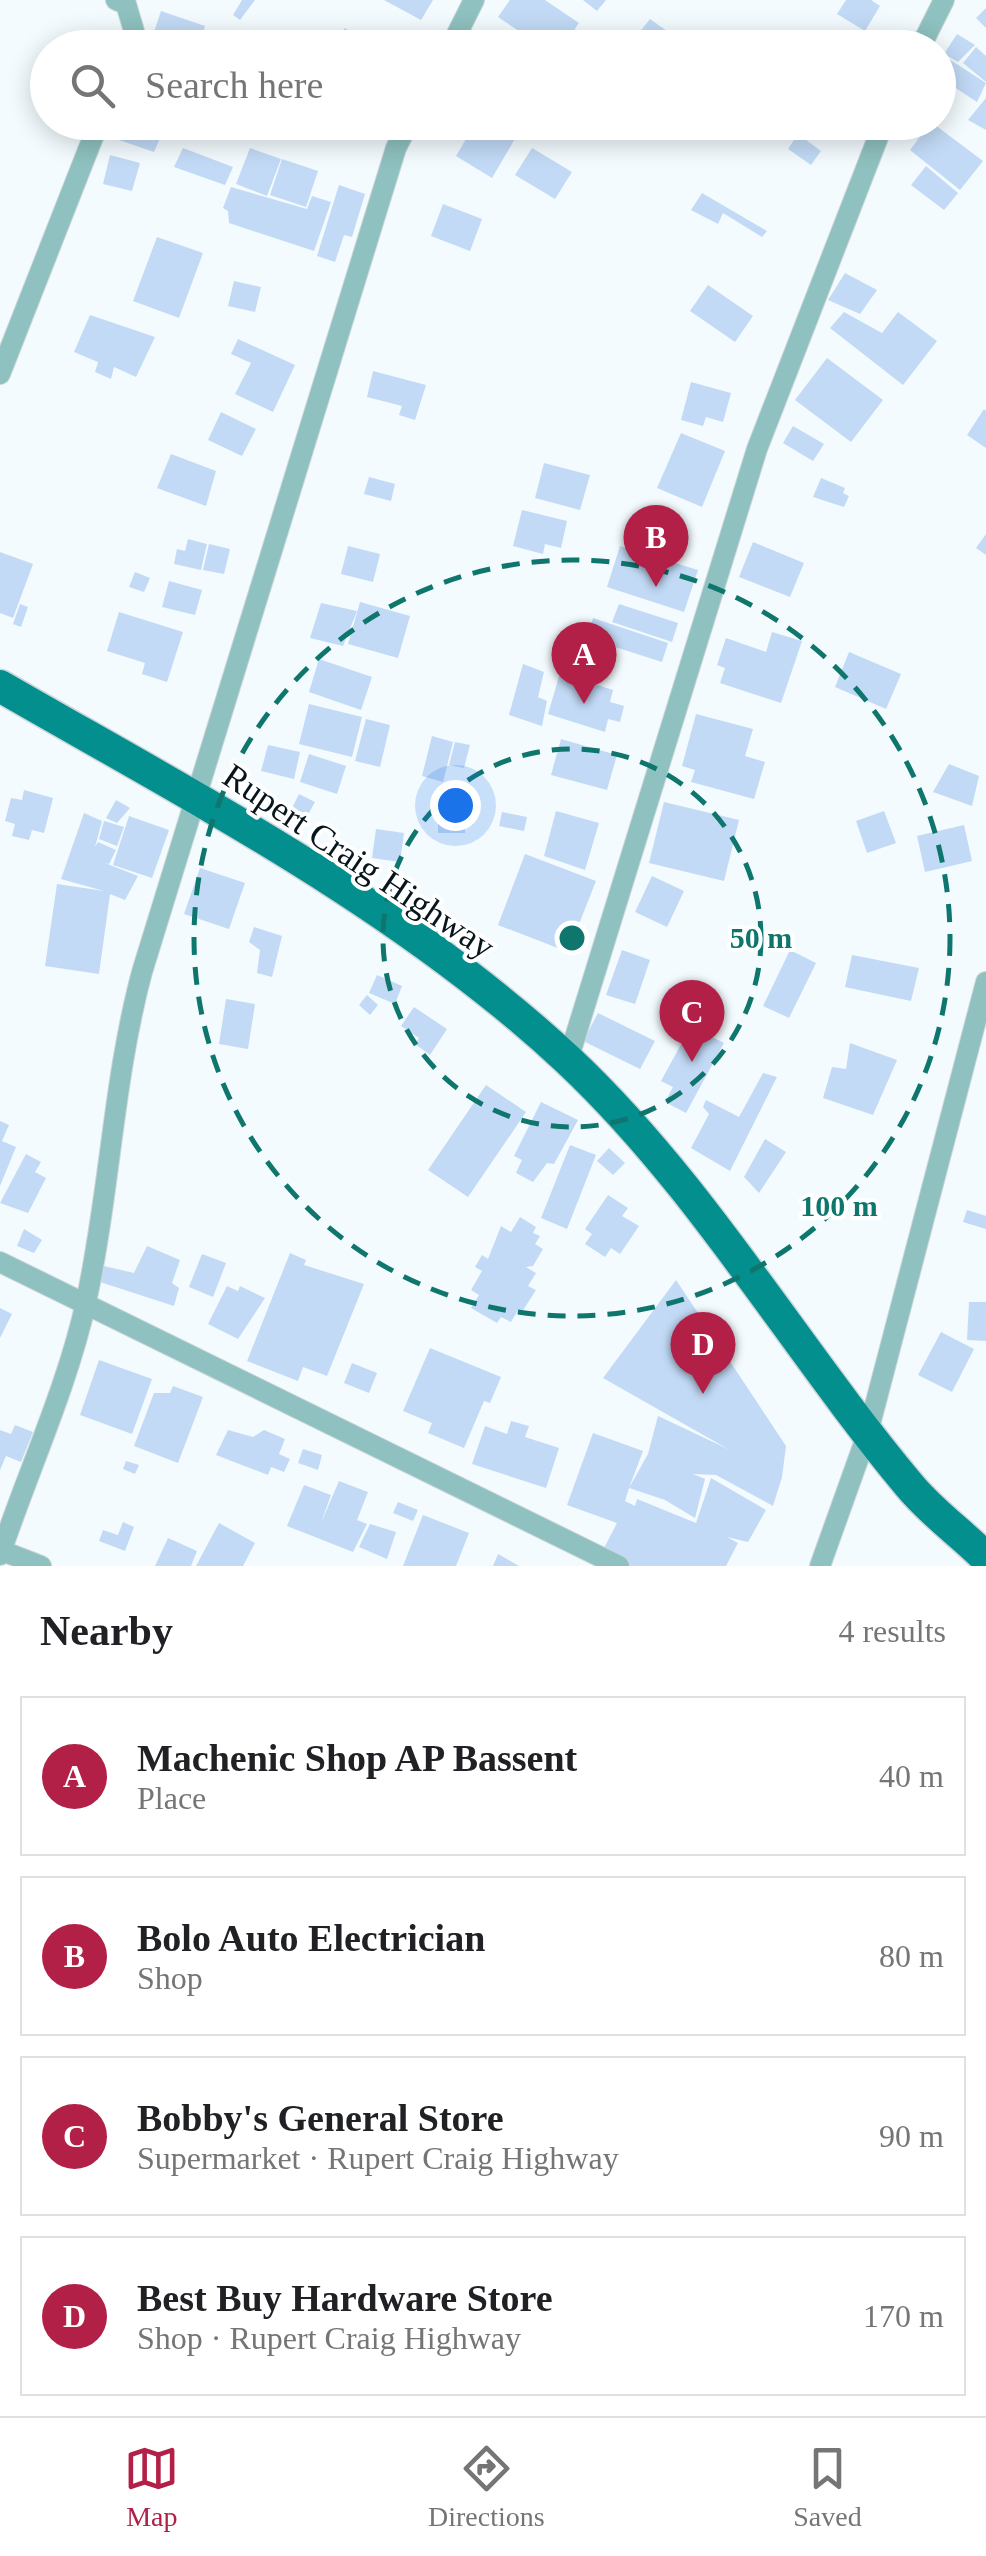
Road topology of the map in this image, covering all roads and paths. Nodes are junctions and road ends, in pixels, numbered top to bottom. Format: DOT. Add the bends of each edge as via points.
graph roads {
  1 [pos="116,0"];
  2 [pos="474,0"];
  3 [pos="944,0"];
  4 [pos="134,30"];
  5 [pos="459,30"];
  6 [pos="929,30"];
  7 [pos="92,140"];
  8 [pos="400,140"];
  9 [pos="877,140"];
  10 [pos="0,374"];
  11 [pos="0,686"];
  12 [pos="196,800"];
  13 [pos="986,982"];
  14 [pos="568,1060"];
  15 [pos="0,1262"];
  16 [pos="86,1306"];
  17 [pos="868,1432"];
  18 [pos="0,1552"];
  19 [pos="986,1558"];
  20 [pos="41,1566"];
  21 [pos="619,1566"];
  22 [pos="820,1566"];
  1 -- 4 [label="street" via="126,4"];
  2 -- 5 [label="street"];
  3 -- 6 [label="street"];
  7 -- 10 [label="street"];
  8 -- 12 [label="street"];
  9 -- 14 [label="street" via="756,449"];
  11 -- 12 [label="main road, Rupert Craig Highway"];
  12 -- 14 [label="main road, Rupert Craig Highway" via="434,951"];
  12 -- 16 [label="street" via="122,1046"];
  13 -- 17 [label="street"];
  14 -- 17 [label="main road, Rupert Craig Highway" via="658,1155"];
  15 -- 16 [label="street"];
  16 -- 18 [label="street"];
  16 -- 21 [label="street"];
  17 -- 19 [label="main road, Rupert Craig Highway" via="935,1513"];
  17 -- 22 [label="street"];
  18 -- 20 [label="street"];
}
